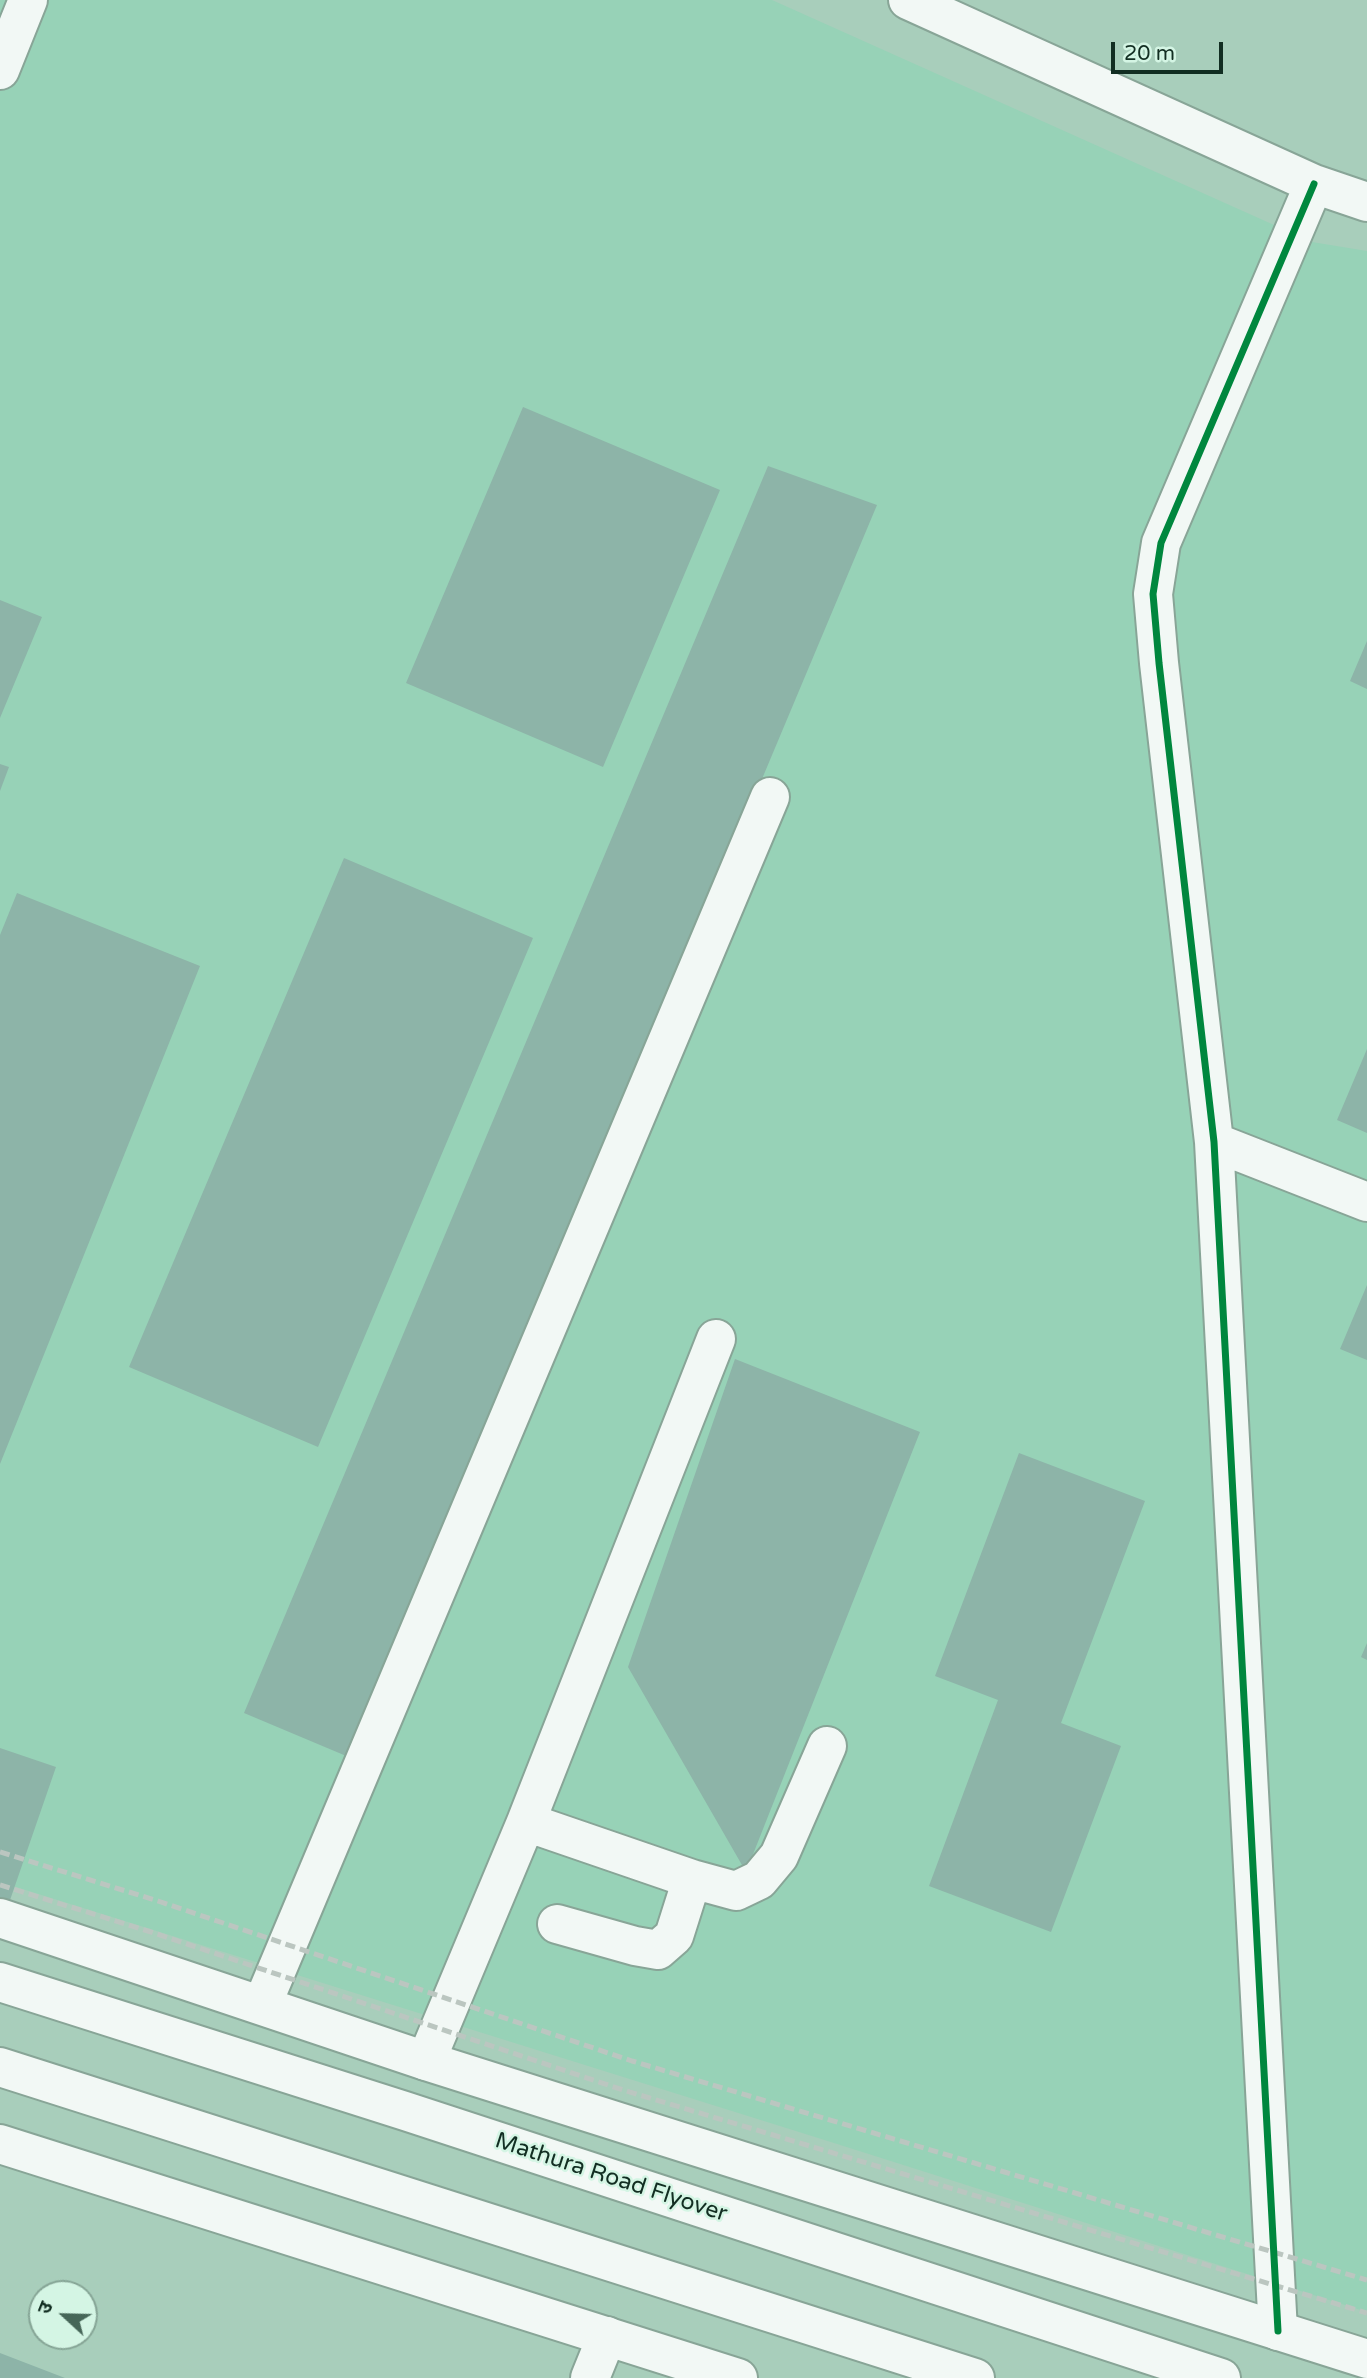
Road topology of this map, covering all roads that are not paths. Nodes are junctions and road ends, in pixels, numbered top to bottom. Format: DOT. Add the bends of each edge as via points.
graph roads {
  1 [pos="28,0"];
  2 [pos="908,0"];
  3 [pos="0,70"];
  4 [pos="1314,184"];
  5 [pos="1367,202"];
  6 [pos="770,797"];
  7 [pos="1214,1142"];
  8 [pos="1367,1202"];
  9 [pos="716,1339"];
  10 [pos="827,1746"];
  11 [pos="526,1822"];
  12 [pos="692,1879"];
  13 [pos="0,1918"];
  14 [pos="557,1924"];
  15 [pos="3,1983"];
  16 [pos="262,2005"];
  17 [pos="426,2061"];
  18 [pos="0,2067"];
  19 [pos="0,2144"];
  20 [pos="1278,2330"];
  21 [pos="607,2336"];
  22 [pos="1367,2359"];
  23 [pos="590,2378"];
  24 [pos="738,2378"];
  25 [pos="975,2378"];
  26 [pos="1221,2378"];
  1 -- 3 [label="main road"];
  2 -- 4 [label="main road"];
  4 -- 5 [label="main road"];
  4 -- 7 [label="main road" via="1161,542 1153,594"];
  6 -- 16 [label="main road"];
  7 -- 8 [label="main road"];
  7 -- 20 [label="main road"];
  9 -- 11 [label="main road"];
  10 -- 12 [label="main road" via="779,1856 759,1880 736,1891"];
  11 -- 12 [label="main road"];
  11 -- 17 [label="main road"];
  12 -- 14 [label="main road" via="674,1936 658,1950"];
  13 -- 16 [label="main road"];
  15 -- 26 [label="main road, Mathura Road Flyover"];
  16 -- 17 [label="main road"];
  17 -- 20 [label="main road"];
  18 -- 25 [label="main road"];
  19 -- 21 [label="main road"];
  20 -- 22 [label="main road"];
  21 -- 23 [label="main road"];
  21 -- 24 [label="main road"];
}
